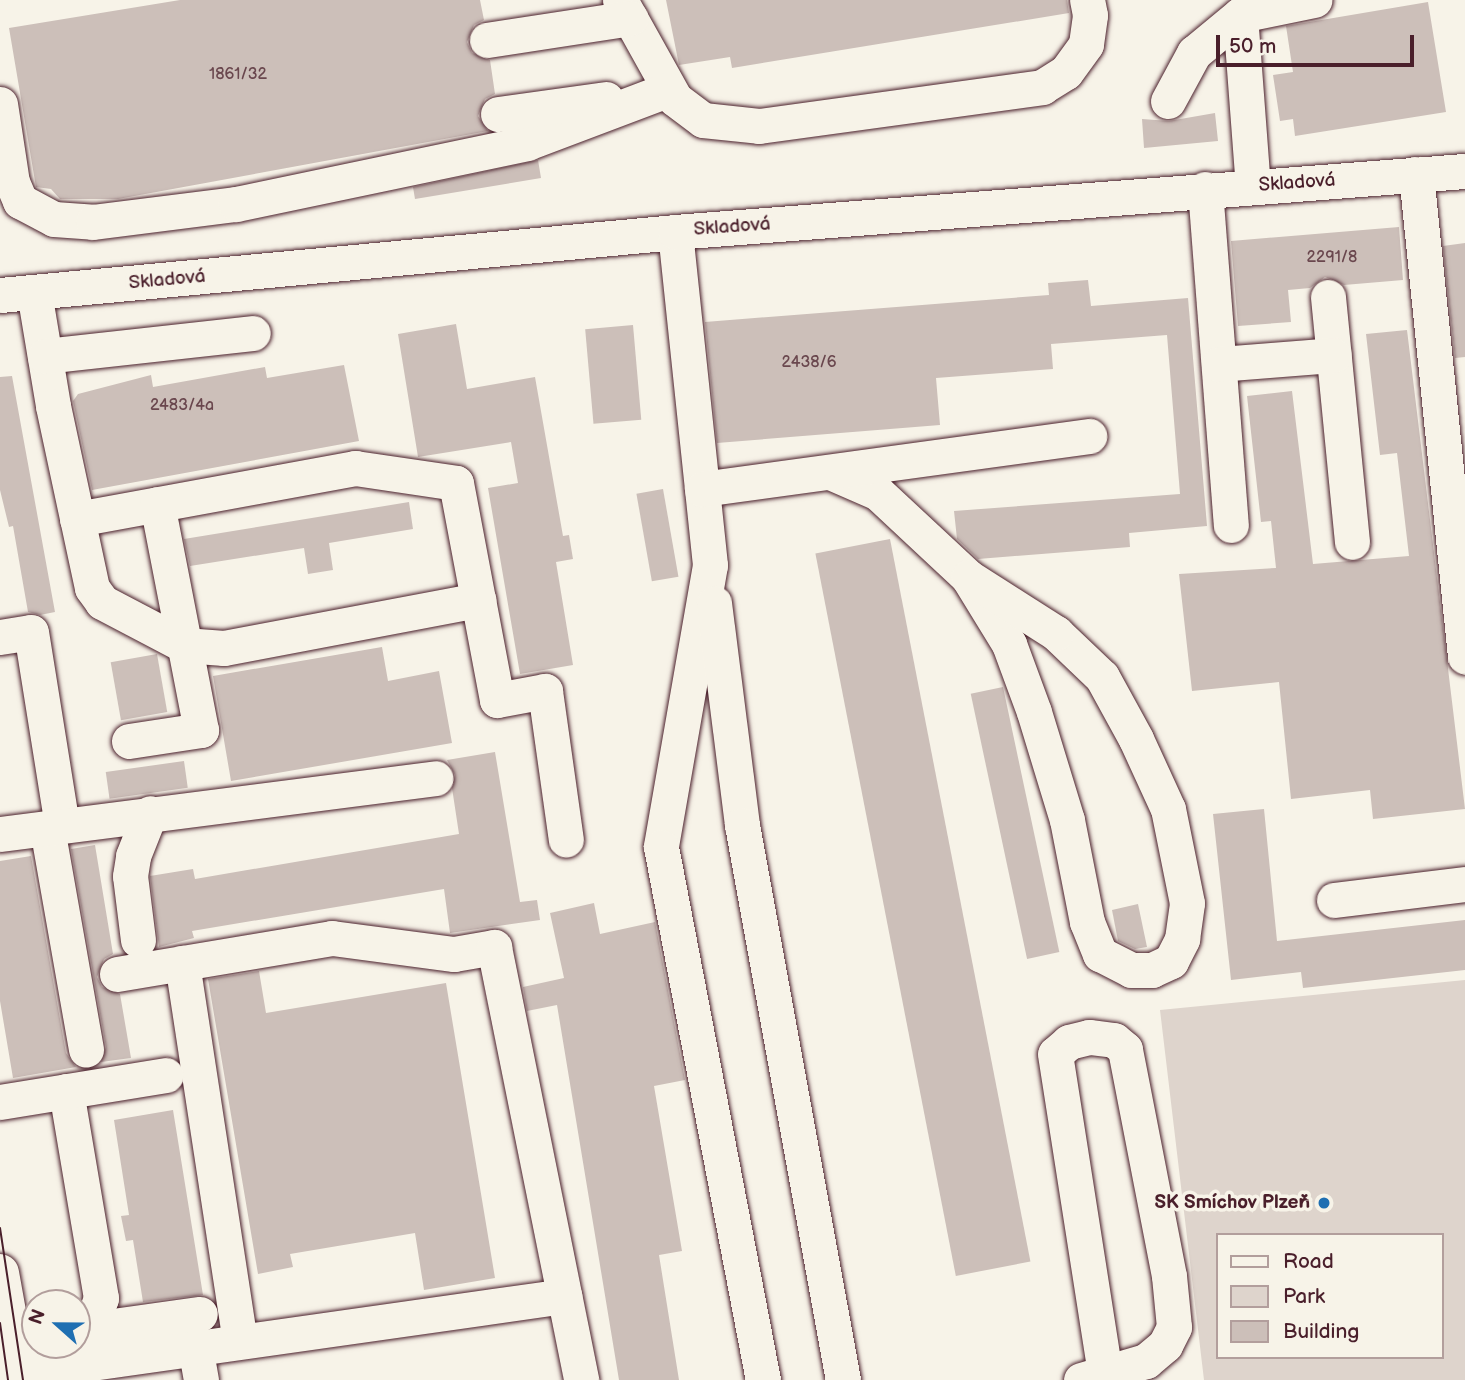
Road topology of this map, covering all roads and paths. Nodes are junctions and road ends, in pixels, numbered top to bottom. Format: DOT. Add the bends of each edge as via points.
graph roads {
  1 [pos="1087,0"];
  2 [pos="1314,0"];
  3 [pos="625,9"];
  4 [pos="1240,15"];
  5 [pos="487,40"];
  6 [pos="667,90"];
  7 [pos="1168,101"];
  8 [pos="0,104"];
  9 [pos="498,114"];
  10 [pos="1465,171"];
  11 [pos="1416,174"];
  12 [pos="1253,186"];
  13 [pos="1205,189"];
  14 [pos="675,232"];
  15 [pos="34,292"];
  16 [pos="0,295"];
  17 [pos="1328,297"];
  18 [pos="253,332"];
  19 [pos="1334,355"];
  20 [pos="45,356"];
  21 [pos="1219,364"];
  22 [pos="1089,436"];
  23 [pos="830,472"];
  24 [pos="702,489"];
  25 [pos="157,504"];
  26 [pos="77,519"];
  27 [pos="1231,525"];
  28 [pos="1352,542"];
  29 [pos="710,565"];
  30 [pos="968,577"];
  31 [pos="479,600"];
  32 [pos="0,637"];
  33 [pos="184,645"];
  34 [pos="1465,657"];
  35 [pos="129,741"];
  36 [pos="435,778"];
  37 [pos="150,813"];
  38 [pos="54,826"];
  39 [pos="0,834"];
  40 [pos="566,840"];
  41 [pos="1465,884"];
  42 [pos="1334,900"];
  43 [pos="138,940"];
  44 [pos="182,963"];
  45 [pos="117,974"];
  46 [pos="86,1050"];
  47 [pos="166,1074"];
  48 [pos="66,1091"];
  49 [pos="0,1102"];
  50 [pos="564,1296"];
  51 [pos="91,1319"];
  52 [pos="91,1330"];
  53 [pos="197,1330"];
  54 [pos="12,1339"];
  55 [pos="240,1340"];
  56 [pos="1093,1376"];
  57 [pos="201,1380"];
  58 [pos="581,1380"];
  59 [pos="762,1380"];
  60 [pos="843,1380"];
  1 -- 6 [label="street" via="1086,44 1066,72 1042,87 759,126 704,120"];
  2 -- 4 [label="street"];
  3 -- 5 [label="street"];
  3 -- 6 [label="street"];
  4 -- 7 [label="street" via="1194,53"];
  4 -- 12 [label="street"];
  6 -- 8 [label="street" via="527,144 236,204 93,222 54,219 20,201 12,182"];
  6 -- 9 [label="street"];
  10 -- 11 [label="street, Skladová"];
  11 -- 12 [label="street, Skladová"];
  11 -- 34 [label="street"];
  12 -- 13 [label="street, Skladová"];
  13 -- 14 [label="street, Skladová"];
  13 -- 21 [label="street"];
  14 -- 15 [label="street, Skladová"];
  14 -- 24 [label="street"];
  15 -- 16 [label="street, Skladová"];
  15 -- 20 [label="street"];
  17 -- 19 [label="street"];
  18 -- 20 [label="street"];
  19 -- 21 [label="street"];
  19 -- 28 [label="street"];
  20 -- 26 [label="street"];
  21 -- 27 [label="street"];
  22 -- 23 [label="street"];
  23 -- 24 [label="street"];
  23 -- 30 [label="street" via="878,493"];
  24 -- 29 [label="street"];
  25 -- 26 [label="street"];
  25 -- 31 [label="street" via="355,468 456,483"];
  25 -- 33 [label="street"];
  26 -- 33 [label="street" via="92,588 102,601"];
  29 -- 59 [label="street" via="661,847"];
  29 -- 60 [label="street" via="742,825"];
  30 -- 30 [label="street" via="1009,644 1034,712 1067,820 1087,922 1100,954 1131,970 1152,970 1171,961 1182,939 1187,903 1168,809 1136,740 1102,677 1056,633"];
  31 -- 33 [label="street" via="224,648"];
  31 -- 40 [label="street" via="497,700 545,691"];
  32 -- 38 [label="street" via="31,632"];
  33 -- 35 [label="street" via="201,730"];
  36 -- 37 [label="street"];
  37 -- 38 [label="street"];
  37 -- 43 [label="street" via="132,856 130,876"];
  38 -- 39 [label="street"];
  38 -- 46 [label="street"];
  41 -- 42 [label="street"];
  44 -- 45 [label="street"];
  44 -- 50 [label="street" via="332,938 454,954 494,947"];
  44 -- 55 [label="street"];
  47 -- 48 [label="street"];
  48 -- 49 [label="street"];
  48 -- 51 [label="street" via="101,1298"];
  50 -- 55 [label="street"];
  50 -- 58 [label="street"];
  52 -- 53 [label="street"];
  53 -- 54 [label="street"];
  53 -- 55 [label="street"];
  53 -- 57 [label="street"];
  56 -- 56 [label="street" via="1146,1361 1165,1345 1174,1327 1169,1276 1125,1049 1114,1040 1089,1037 1069,1042 1055,1054"];
}
